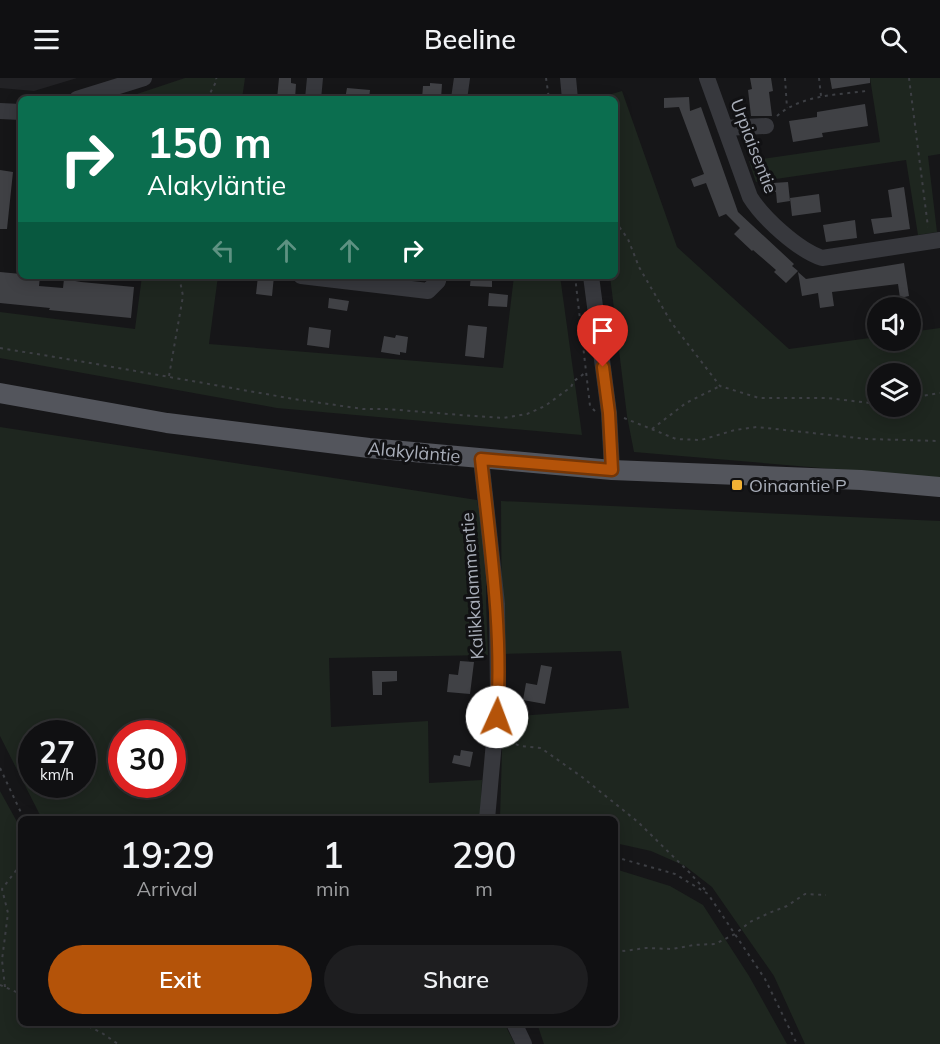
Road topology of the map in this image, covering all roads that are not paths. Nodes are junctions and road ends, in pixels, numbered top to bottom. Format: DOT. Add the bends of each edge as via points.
graph roads {
  1 [pos="144,78"];
  2 [pos="315,78"];
  3 [pos="462,78"];
  4 [pos="568,78"];
  5 [pos="707,78"];
  6 [pos="87,96"];
  7 [pos="313,96"];
  8 [pos="459,96"];
  9 [pos="570,96"];
  10 [pos="0,111"];
  11 [pos="18,112"];
  12 [pos="766,126"];
  13 [pos="725,128"];
  14 [pos="935,240"];
  15 [pos="324,279"];
  16 [pos="438,279"];
  17 [pos="591,279"];
  18 [pos="0,393"];
  19 [pos="481,459"];
  20 [pos="612,470"];
  21 [pos="940,487"];
  22 [pos="487,816"];
  23 [pos="515,1026"];
  24 [pos="524,1044"];
  1 -- 6 [label="street"];
  2 -- 7 [label="street"];
  3 -- 8 [label="street"];
  4 -- 9 [label="street"];
  5 -- 13 [label="street, Urpiaisentie"];
  10 -- 11 [label="street"];
  12 -- 13 [label="street"];
  13 -- 14 [label="street, Urpiaisentie" via="757,208 811,254 822,258"];
  15 -- 16 [label="street" via="428,291"];
  17 -- 20 [label="street" via="609,413"];
  18 -- 19 [label="main road, Alakyläntie" via="167,423"];
  19 -- 20 [label="main road, Alakyläntie"];
  19 -- 22 [label="street, Kalikkalammentie" via="497,604 498,698"];
  20 -- 21 [label="main road, Alakyläntie"];
  23 -- 24 [label="street"];
}
